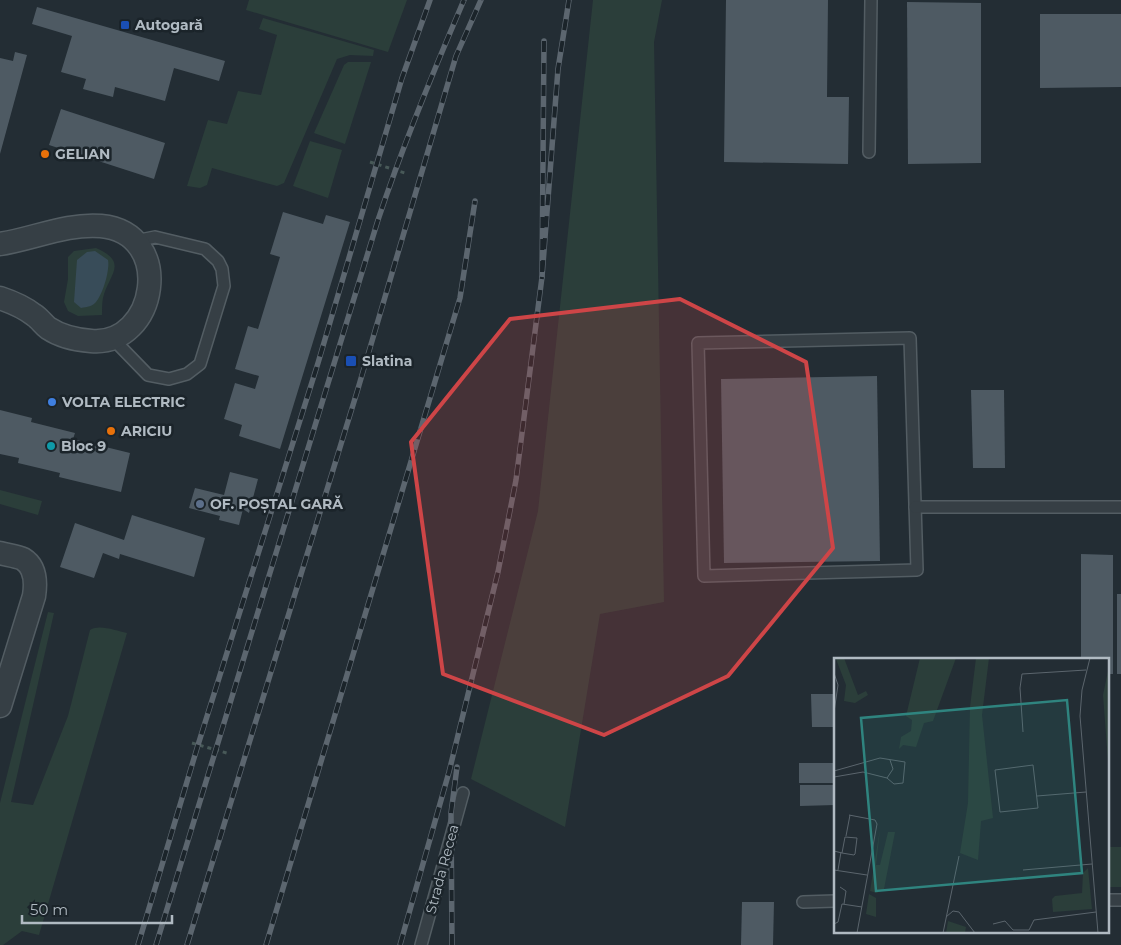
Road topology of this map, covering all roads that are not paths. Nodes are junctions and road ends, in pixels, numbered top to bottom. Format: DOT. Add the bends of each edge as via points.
graph roads {
  1 [pos="871,0"];
  2 [pos="869,152"];
  3 [pos="135,241"];
  4 [pos="0,244"];
  5 [pos="0,298"];
  6 [pos="112,338"];
  7 [pos="1121,507"];
  8 [pos="915,508"];
  9 [pos="0,553"];
  10 [pos="0,706"];
  11 [pos="463,793"];
  12 [pos="1108,900"];
  13 [pos="1121,900"];
  14 [pos="834,901"];
  15 [pos="803,902"];
  16 [pos="420,945"];
  1 -- 2 [label="lane"];
  3 -- 4 [label="street" via="103,226 80,226"];
  3 -- 6 [label="street" via="149,267 149,292 142,311 129,328"];
  3 -- 6 [label="lane" via="155,237 205,249 218,261 224,286 200,364 187,374 169,379 148,375"];
  5 -- 6 [label="street" via="21,306 48,328 69,337 93,341"];
  7 -- 8 [label="lane"];
  8 -- 8 [label="lane" via="910,338 698,343 704,576 917,570"];
  9 -- 10 [label="street" via="24,559 36,582"];
  11 -- 16 [label="lane, Strada Recea"];
  12 -- 13 [label="lane"];
  14 -- 15 [label="lane"];
}
